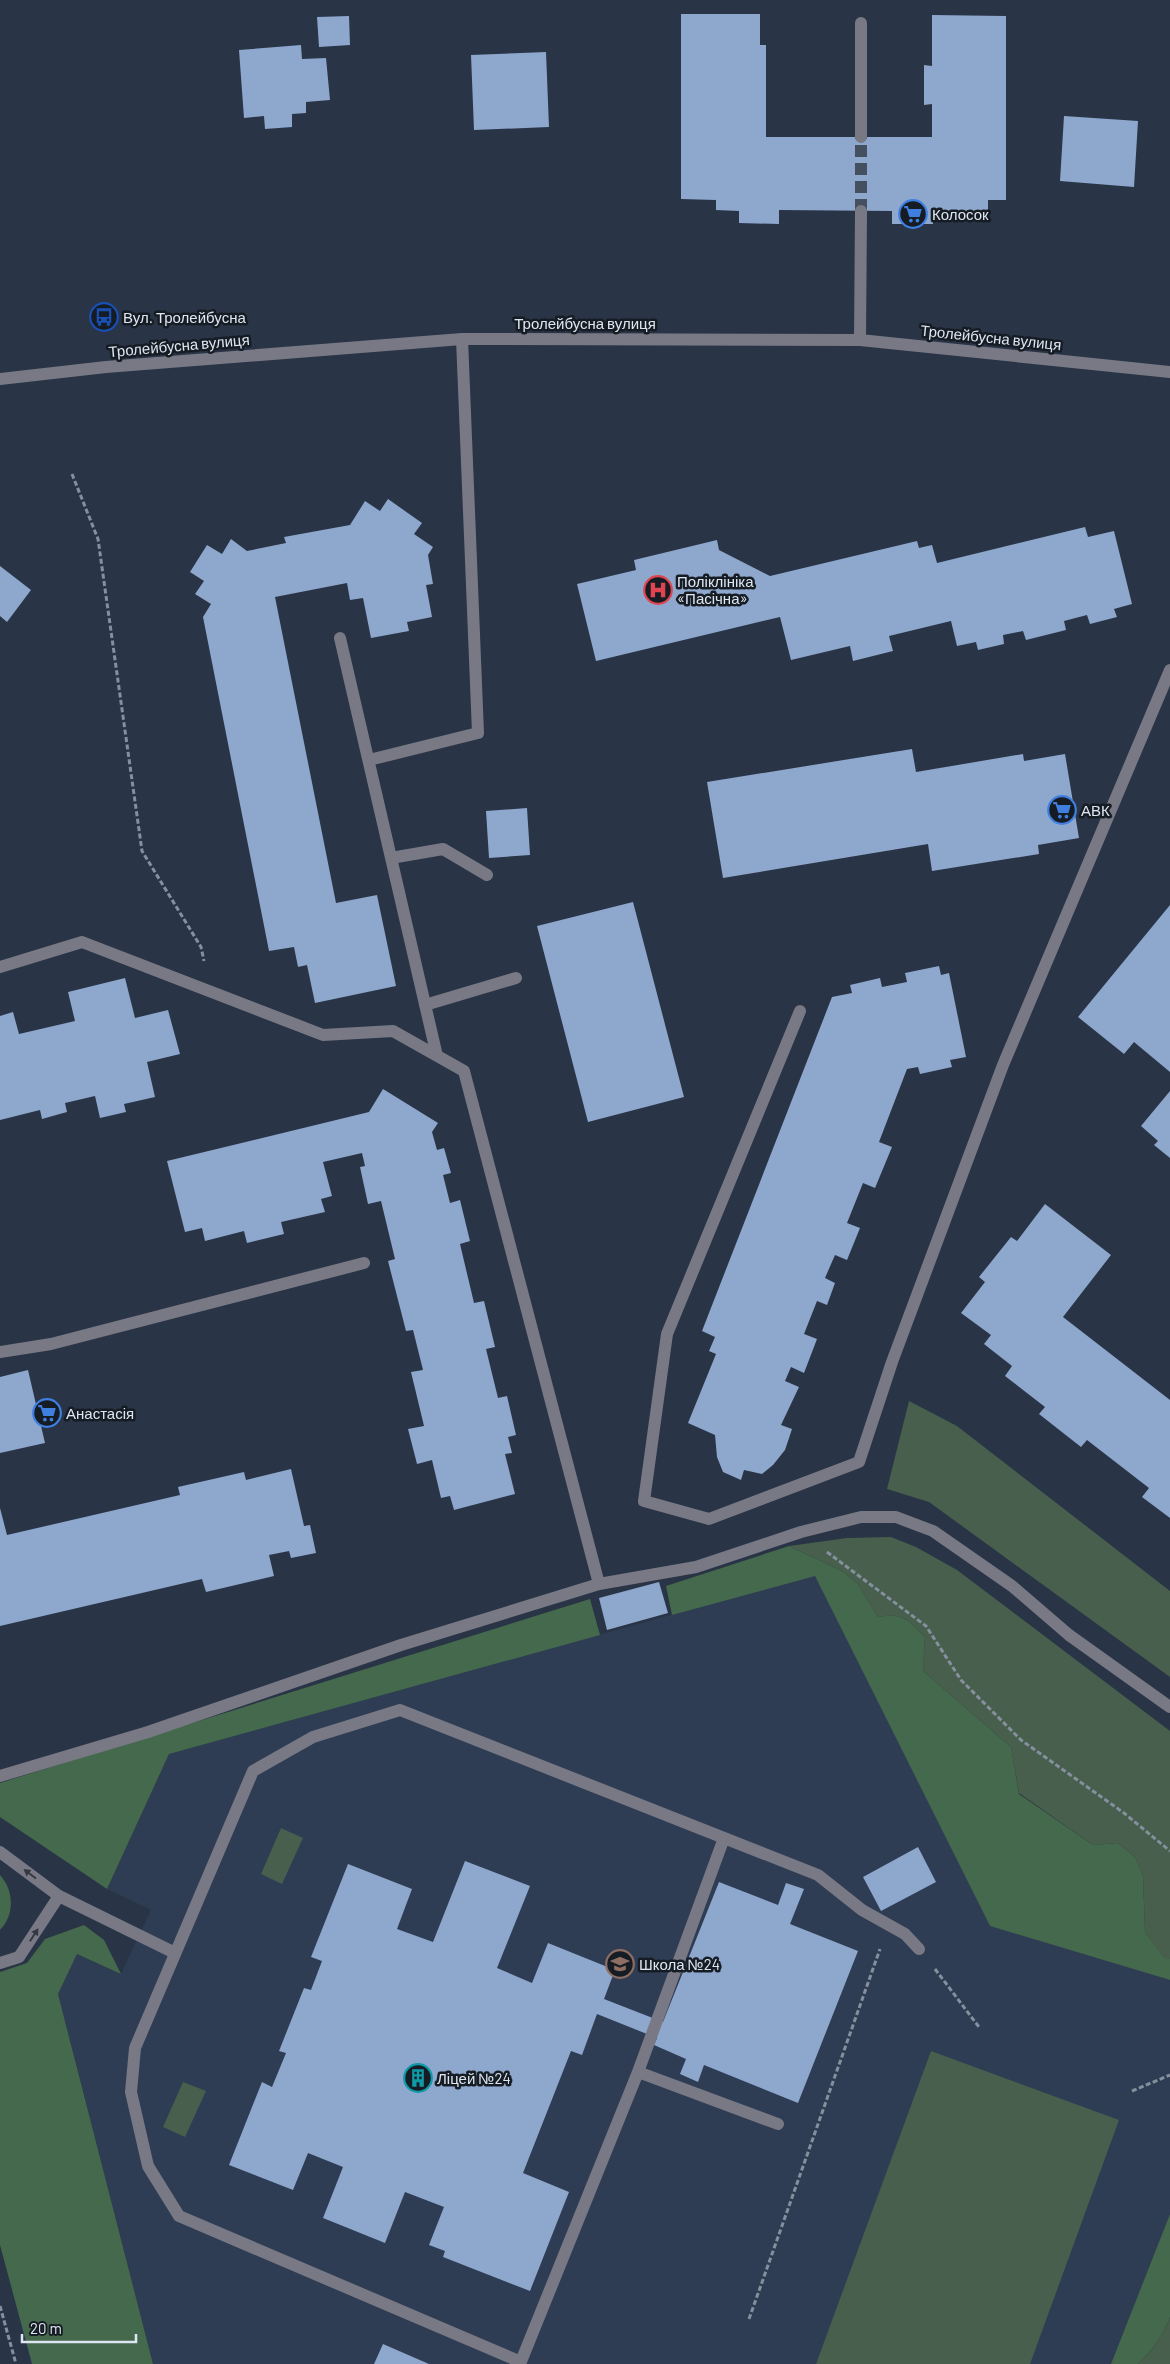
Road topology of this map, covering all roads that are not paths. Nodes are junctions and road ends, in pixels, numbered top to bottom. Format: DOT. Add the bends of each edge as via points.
graph roads {
  1 [pos="861,23"];
  2 [pos="861,137"];
  3 [pos="861,211"];
  4 [pos="462,339"];
  5 [pos="860,340"];
  6 [pos="1170,372"];
  7 [pos="0,379"];
  8 [pos="340,638"];
  9 [pos="1170,670"];
  10 [pos="369,760"];
  11 [pos="391,858"];
  12 [pos="487,875"];
  13 [pos="0,967"];
  14 [pos="516,978"];
  15 [pos="425,1005"];
  16 [pos="800,1011"];
  17 [pos="437,1056"];
  18 [pos="364,1263"];
  19 [pos="0,1352"];
  20 [pos="598,1584"];
  21 [pos="1170,1707"];
  22 [pos="0,1776"];
  23 [pos="724,1838"];
  24 [pos="0,1852"];
  25 [pos="59,1896"];
  26 [pos="919,1949"];
  27 [pos="175,1953"];
  28 [pos="0,1962"];
  29 [pos="638,2072"];
  30 [pos="778,2124"];
  31 [pos="520,2363"];
  1 -- 2 [label="street"];
  3 -- 5 [label="street"];
  4 -- 5 [label="street, Тролейбусна вулиця"];
  4 -- 7 [label="street, Тролейбусна вулиця" via="106,367"];
  4 -- 10 [label="street" via="478,733"];
  5 -- 6 [label="street, Тролейбусна вулиця"];
  8 -- 10 [label="street"];
  9 -- 16 [label="street" via="1002,1065 892,1362 859,1462 709,1519 644,1501 668,1334"];
  10 -- 11 [label="street"];
  11 -- 12 [label="street" via="444,848"];
  11 -- 15 [label="street"];
  13 -- 17 [label="street" via="82,942 323,1035 393,1031"];
  14 -- 15 [label="street"];
  15 -- 17 [label="street"];
  17 -- 20 [label="street" via="464,1071"];
  18 -- 19 [label="street" via="51,1344"];
  20 -- 21 [label="street" via="696,1567 801,1532 861,1517 896,1517 933,1531 1012,1586 1069,1635"];
  20 -- 22 [label="street" via="401,1645 148,1732"];
  23 -- 26 [label="street" via="818,1875 862,1910 905,1934"];
  23 -- 27 [label="street" via="400,1710 313,1737 253,1771"];
  23 -- 29 [label="street"];
  25 -- 24 [label="street, one-way"];
  25 -- 27 [label="street"];
  28 -- 25 [label="street, one-way" via="20,1957"];
  27 -- 31 [label="street" via="135,2048 131,2092 148,2166 179,2216"];
  29 -- 30 [label="street"];
  29 -- 31 [label="street"];
}
